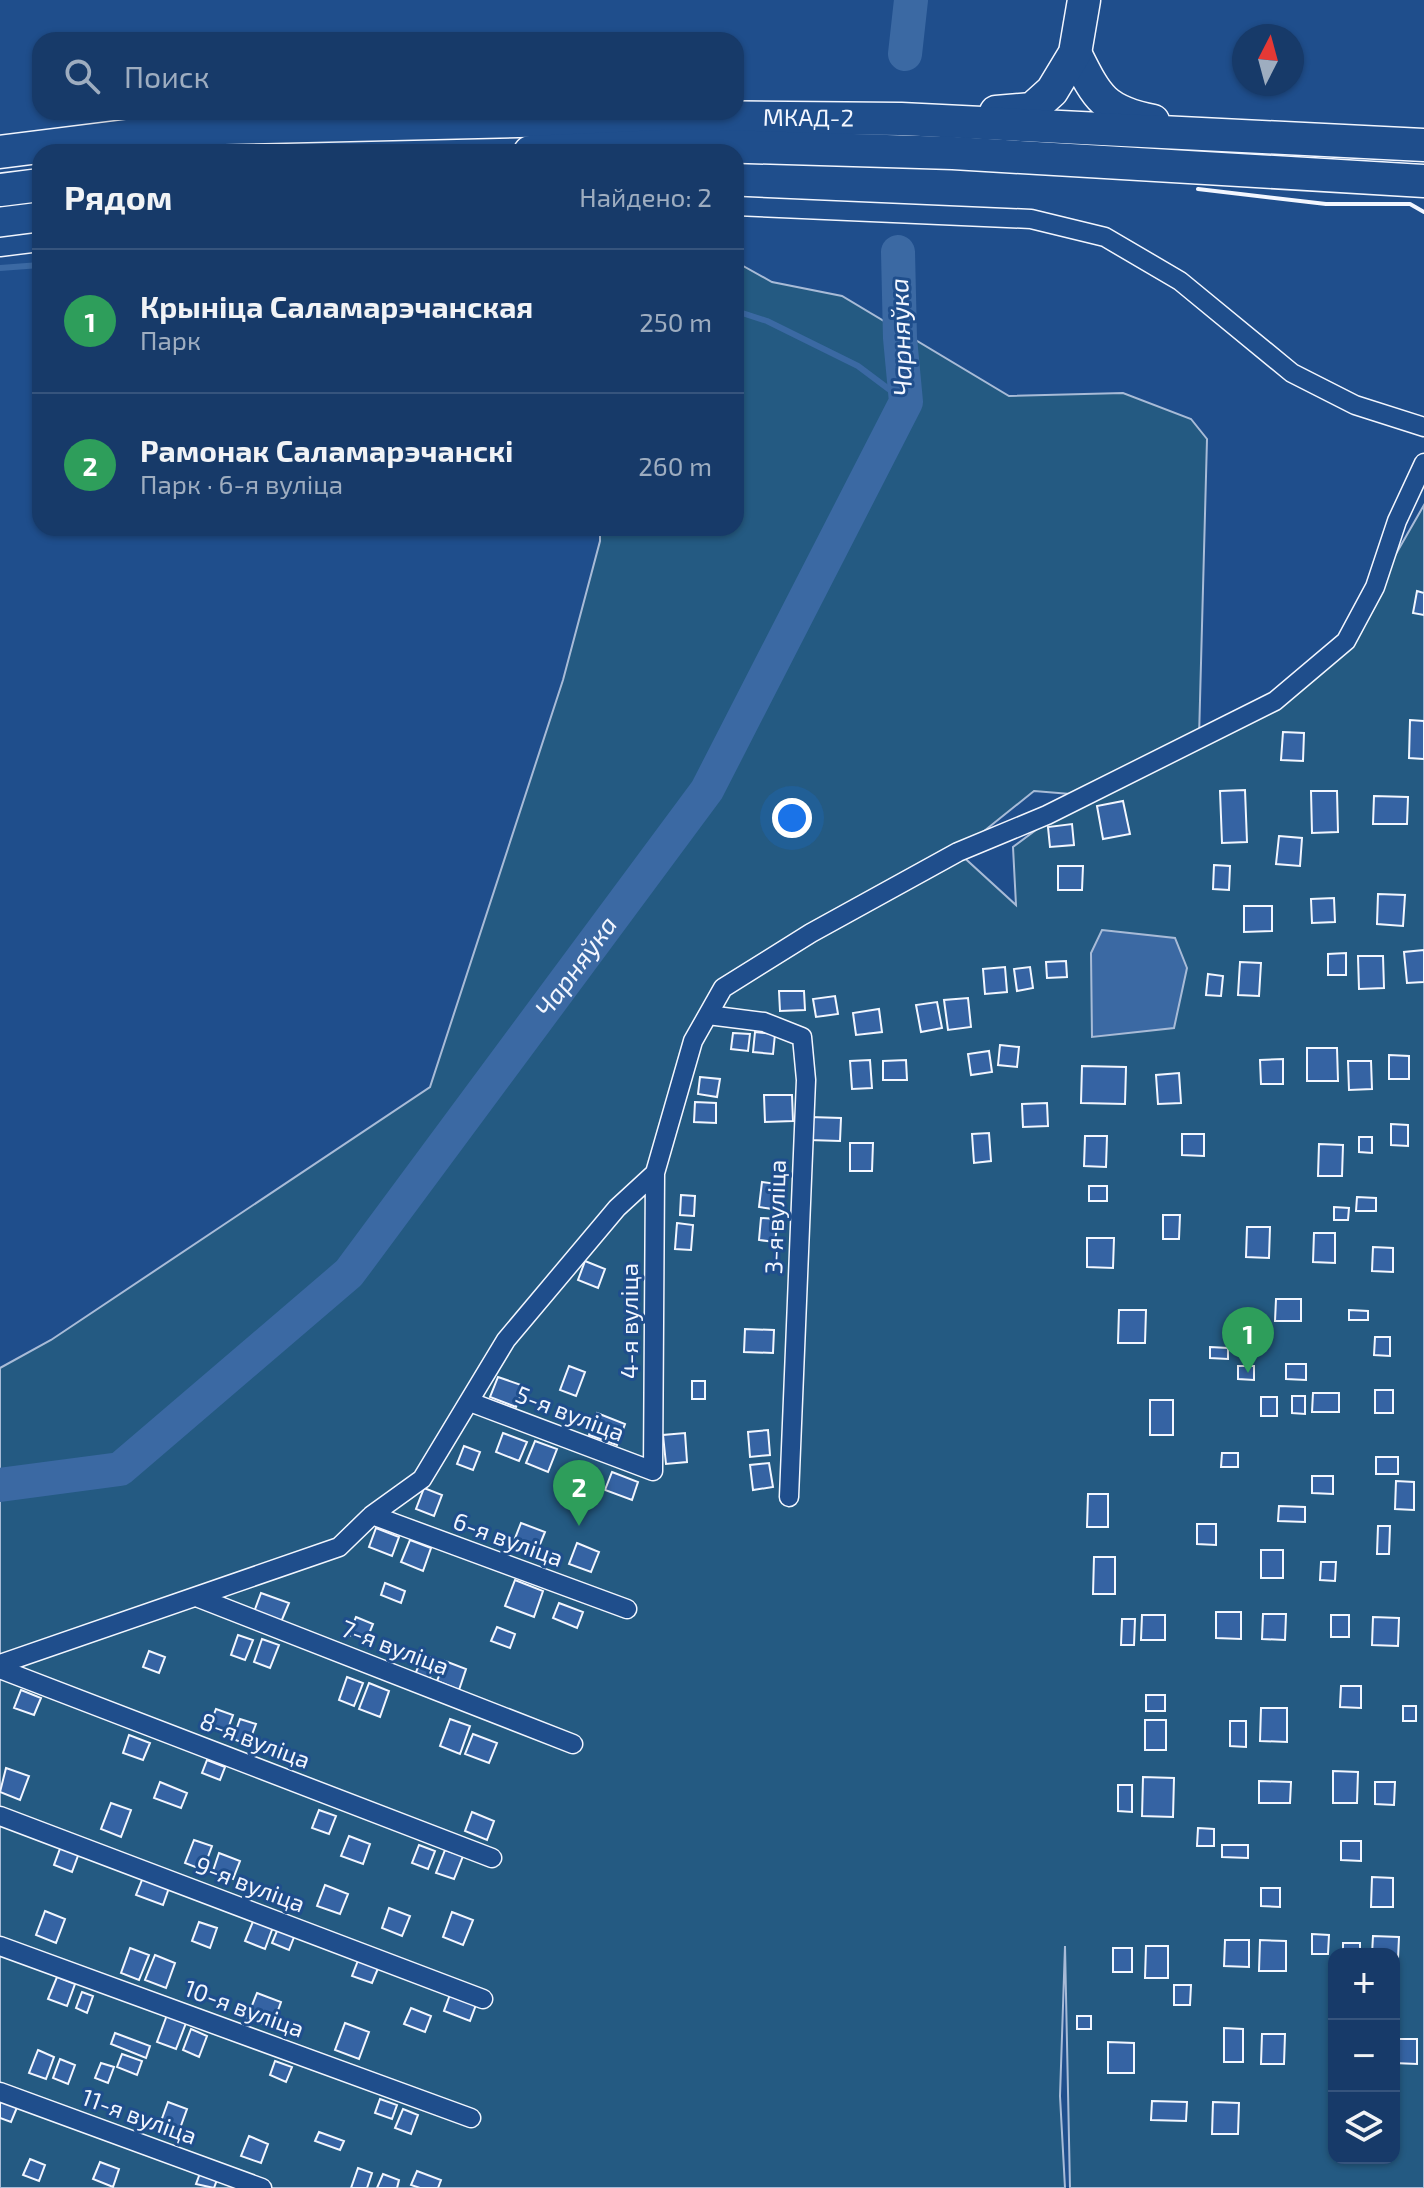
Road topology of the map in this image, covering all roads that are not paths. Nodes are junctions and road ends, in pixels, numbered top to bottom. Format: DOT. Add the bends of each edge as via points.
graph roads {
  1 [pos="1084,0"];
  2 [pos="1075,53"];
  3 [pos="744,118"];
  4 [pos="901,119"];
  5 [pos="547,120"];
  6 [pos="1231,137"];
  7 [pos="63,144"];
  8 [pos="1424,145"];
  9 [pos="744,147"];
  10 [pos="32,148"];
  11 [pos="0,152"];
  12 [pos="1424,181"];
  13 [pos="32,186"];
  14 [pos="0,190"];
  15 [pos="744,206"];
  16 [pos="32,243"];
  17 [pos="0,247"];
  18 [pos="1424,427"];
  19 [pos="1424,463"];
  20 [pos="708,1015"];
  21 [pos="655,1173"];
  22 [pos="470,1402"];
  23 [pos="653,1471"];
  24 [pos="789,1497"];
  25 [pos="372,1515"];
  26 [pos="199,1598"];
  27 [pos="627,1609"];
  28 [pos="0,1666"];
  29 [pos="573,1744"];
  30 [pos="0,1816"];
  31 [pos="492,1858"];
  32 [pos="0,1946"];
  33 [pos="483,1999"];
  34 [pos="0,2092"];
  35 [pos="471,2118"];
  36 [pos="262,2188"];
  1 -- 2 [label="highway"];
  2 -- 4 [label="highway" via="1052,91 1032,109"];
  2 -- 6 [label="highway" via="1092,87 1114,110"];
  3 -- 4 [label="highway, МКАД-2"];
  4 -- 6 [label="highway, МКАД-2"];
  5 -- 7 [label="highway, МКАД-2" via="182,129"];
  6 -- 8 [label="highway, МКАД-2"];
  9 -- 12 [label="highway" via="953,153"];
  10 -- 11 [label="highway, МКАД-2"];
  13 -- 14 [label="highway"];
  15 -- 18 [label="street" via="1031,219 1105,237 1180,281 1292,373 1355,405"];
  16 -- 17 [label="street"];
  19 -- 20 [label="street, 4-я вуліца" via="1375,587 1346,641 1275,701 1047,815 958,852 811,933 723,988"];
  20 -- 21 [label="street, 4-я вуліца" via="693,1041"];
  20 -- 24 [label="street, 3-я вуліца" via="764,1022 802,1037 806,1080"];
  21 -- 22 [label="street" via="617,1208 506,1340"];
  21 -- 23 [label="street, 4-я вуліца"];
  22 -- 23 [label="street, 5-я вуліца"];
  22 -- 25 [label="street" via="422,1479"];
  25 -- 26 [label="street" via="339,1547"];
  25 -- 27 [label="street, 6-я вуліца"];
  26 -- 28 [label="street"];
  26 -- 29 [label="street, 7-я вуліца"];
  28 -- 31 [label="street, 8-я вуліца"];
  30 -- 33 [label="street, 9-я вуліца"];
  32 -- 35 [label="street, 10-я вуліца"];
  34 -- 36 [label="street, 11-я вуліца"];
}
